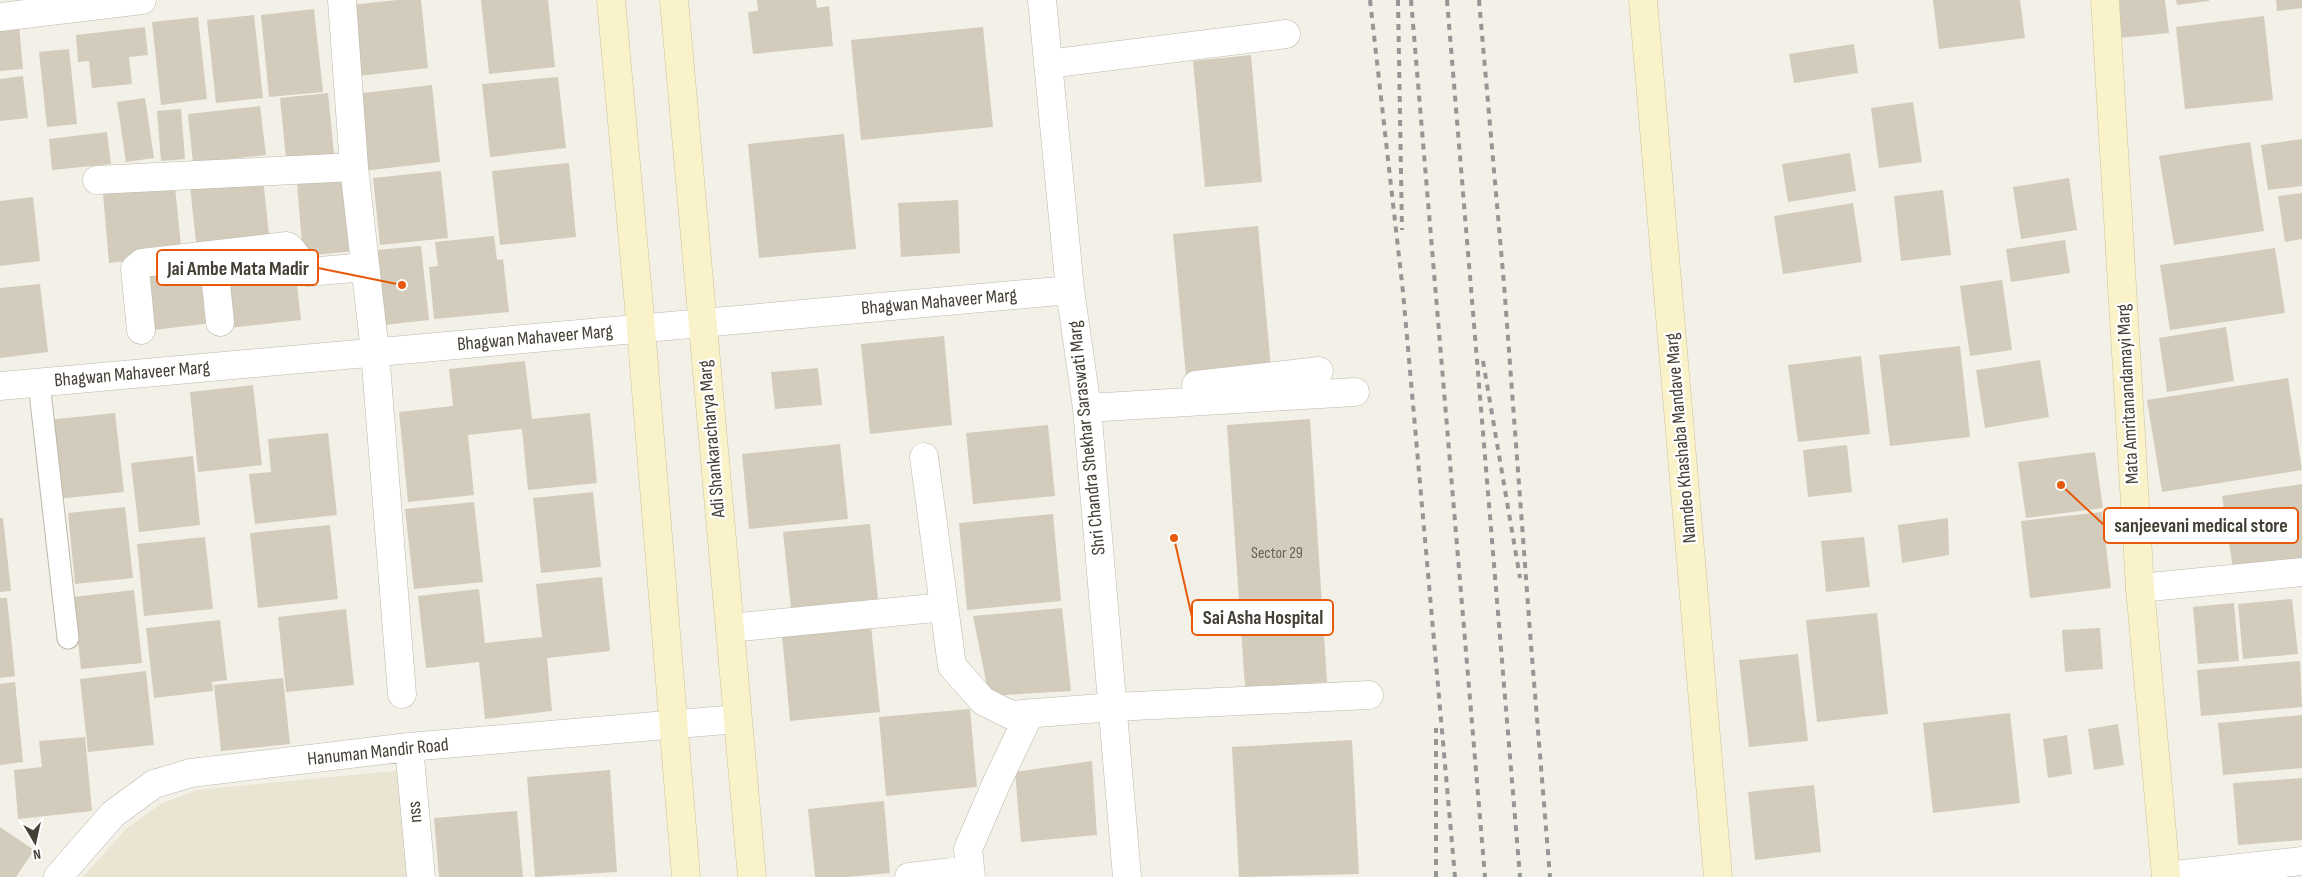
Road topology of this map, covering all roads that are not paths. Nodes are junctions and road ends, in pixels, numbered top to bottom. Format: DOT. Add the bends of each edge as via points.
graph roads {
  1 [pos="142,0"];
  2 [pos="342,0"];
  3 [pos="611,0"];
  4 [pos="674,0"];
  5 [pos="1042,0"];
  6 [pos="1643,0"];
  7 [pos="2105,0"];
  8 [pos="0,17"];
  9 [pos="1286,34"];
  10 [pos="1048,64"];
  11 [pos="354,167"];
  12 [pos="97,180"];
  13 [pos="213,255"];
  14 [pos="365,267"];
  15 [pos="1070,290"];
  16 [pos="220,322"];
  17 [pos="702,324"];
  18 [pos="641,329"];
  19 [pos="141,330"];
  20 [pos="375,352"];
  21 [pos="1319,371"];
  22 [pos="39,382"];
  23 [pos="0,386"];
  24 [pos="1355,392"];
  25 [pos="1087,402"];
  26 [pos="924,457"];
  27 [pos="2302,572"];
  28 [pos="2140,588"];
  29 [pos="944,607"];
  30 [pos="730,628"];
  31 [pos="68,638"];
  32 [pos="402,694"];
  33 [pos="1369,695"];
  34 [pos="1113,707"];
  35 [pos="1030,713"];
  36 [pos="737,719"];
  37 [pos="672,725"];
  38 [pos="409,747"];
  39 [pos="2302,861"];
  40 [pos="971,873"];
  41 [pos="2166,876"];
  42 [pos="58,877"];
  43 [pos="421,877"];
  44 [pos="686,877"];
  45 [pos="752,877"];
  46 [pos="909,877"];
  47 [pos="1127,877"];
  48 [pos="1718,877"];
  1 -- 8 [label="street"];
  2 -- 11 [label="street"];
  3 -- 18 [label="main road"];
  4 -- 17 [label="main road, Adi Shankaracharya Marg"];
  5 -- 10 [label="street, Shri Chandra Shekhar Saraswati Marg"];
  6 -- 48 [label="main road, Namdeo Khashaba Mandave Marg"];
  7 -- 28 [label="main road, Mata Amritanandamayi Marg"];
  9 -- 10 [label="street"];
  10 -- 15 [label="street, Shri Chandra Shekhar Saraswati Marg"];
  11 -- 12 [label="street"];
  11 -- 14 [label="street"];
  13 -- 14 [label="street" via="287,246 308,272"];
  13 -- 16 [label="street"];
  13 -- 19 [label="street" via="142,263 135,270"];
  14 -- 20 [label="street"];
  15 -- 17 [label="street, Bhagwan Mahaveer Marg"];
  15 -- 25 [label="street, Shri Chandra Shekhar Saraswati Marg"];
  17 -- 18 [label="street, Bhagwan Mahaveer Marg"];
  17 -- 30 [label="main road, Adi Shankaracharya Marg"];
  18 -- 20 [label="street, Bhagwan Mahaveer Marg"];
  18 -- 37 [label="main road"];
  20 -- 22 [label="street, Bhagwan Mahaveer Marg"];
  20 -- 32 [label="street"];
  21 -- 25 [label="street"];
  22 -- 23 [label="street, Bhagwan Mahaveer Marg"];
  22 -- 31 [label="lane"];
  24 -- 25 [label="street"];
  25 -- 34 [label="street, Shri Chandra Shekhar Saraswati Marg"];
  26 -- 29 [label="street"];
  27 -- 28 [label="street"];
  28 -- 41 [label="main road, Mata Amritanandamayi Marg"];
  29 -- 30 [label="street"];
  29 -- 35 [label="street" via="952,666 983,701 1011,715"];
  30 -- 36 [label="main road, Adi Shankaracharya Marg"];
  33 -- 34 [label="street"];
  34 -- 35 [label="street"];
  34 -- 47 [label="street, Shri Chandra Shekhar Saraswati Marg"];
  35 -- 40 [label="street" via="976,826 968,849"];
  36 -- 37 [label="street, Hanuman Mandir Road"];
  36 -- 45 [label="main road, Adi Shankaracharya Marg"];
  37 -- 38 [label="street, Hanuman Mandir Road"];
  37 -- 44 [label="main road"];
  38 -- 42 [label="street, Hanuman Mandir Road" via="191,773 154,784 113,814"];
  38 -- 43 [label="street, nss"];
  39 -- 41 [label="street"];
  40 -- 46 [label="street"];
}
